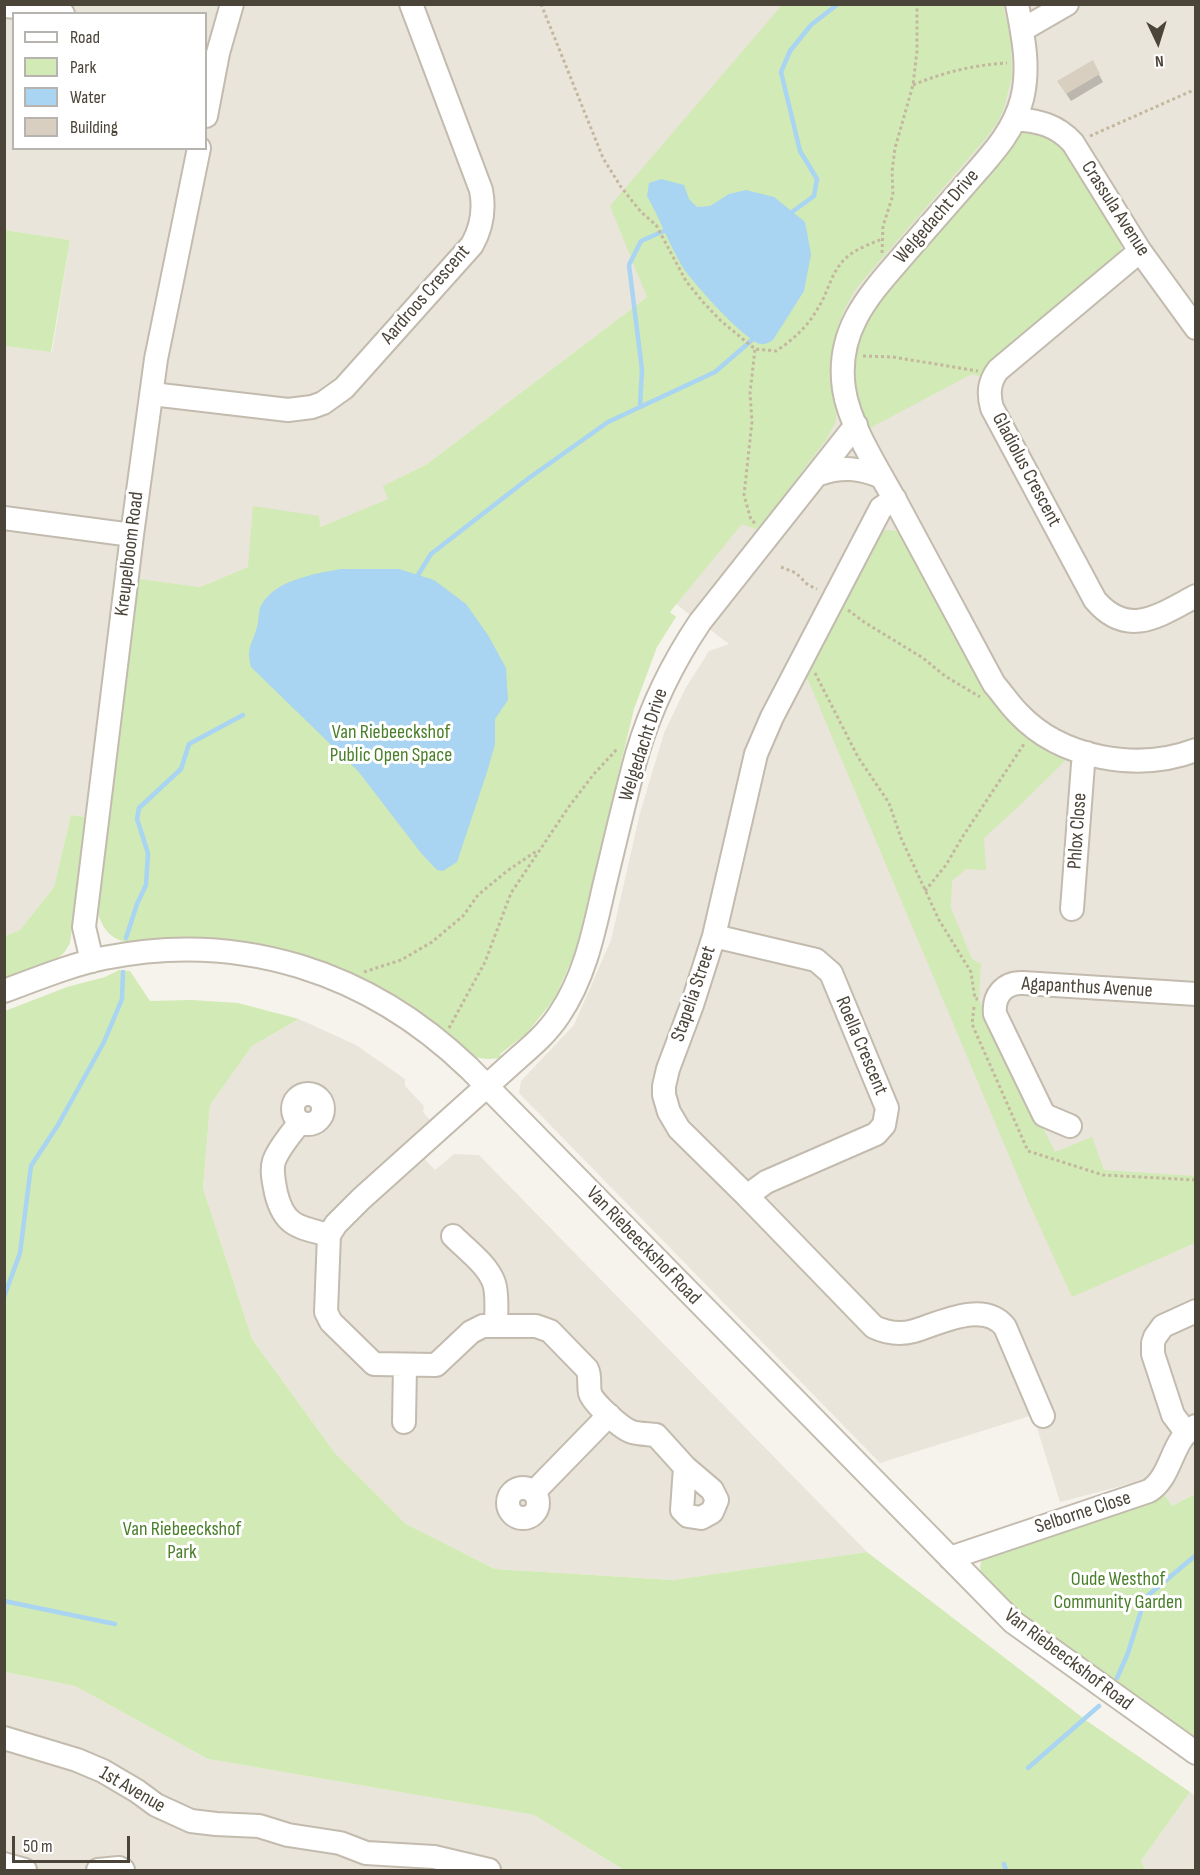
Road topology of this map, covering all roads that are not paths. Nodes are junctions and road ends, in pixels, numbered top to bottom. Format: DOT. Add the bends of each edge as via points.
graph roads {
  1 [pos="232,4"];
  2 [pos="411,4"];
  3 [pos="1017,4"];
  4 [pos="1067,4"];
  5 [pos="4,6"];
  6 [pos="50,9"];
  7 [pos="1022,30"];
  8 [pos="212,51"];
  9 [pos="207,105"];
  10 [pos="1015,119"];
  11 [pos="199,150"];
  12 [pos="1140,251"];
  13 [pos="1196,328"];
  14 [pos="152,394"];
  15 [pos="856,425"];
  16 [pos="819,474"];
  17 [pos="882,477"];
  18 [pos="895,499"];
  19 [pos="4,518"];
  20 [pos="132,535"];
  21 [pos="1196,596"];
  22 [pos="1196,750"];
  23 [pos="1087,753"];
  24 [pos="1072,909"];
  25 [pos="714,936"];
  26 [pos="92,961"];
  27 [pos="4,991"];
  28 [pos="1196,994"];
  29 [pos="487,1086"];
  30 [pos="300,1122"];
  31 [pos="1070,1126"];
  32 [pos="747,1196"];
  33 [pos="329,1235"];
  34 [pos="453,1236"];
  35 [pos="1196,1311"];
  36 [pos="496,1325"];
  37 [pos="405,1366"];
  38 [pos="609,1416"];
  39 [pos="1043,1416"];
  40 [pos="404,1422"];
  41 [pos="1190,1429"];
  42 [pos="685,1467"];
  43 [pos="534,1492"];
  44 [pos="950,1558"];
  45 [pos="4,1738"];
  46 [pos="1196,1753"];
  47 [pos="363,1862"];
  48 [pos="4,1864"];
  49 [pos="25,1870"];
  50 [pos="98,1870"];
  51 [pos="123,1870"];
  52 [pos="489,1870"];
  1 -- 8 [label="street"];
  2 -- 14 [label="street, Aardroos Crescent" via="481,190 483,212 472,245 344,388 323,403 288,410"];
  3 -- 7 [label="street, Welgedacht Drive"];
  4 -- 7 [label="street"];
  5 -- 6 [label="street"];
  7 -- 10 [label="street, Welgedacht Drive" via="1026,63"];
  8 -- 9 [label="street"];
  10 -- 12 [label="street, Crassula Avenue" via="1052,126 1073,143"];
  10 -- 15 [label="street, Welgedacht Drive" via="994,152 880,282 857,314 843,358 845,394"];
  11 -- 14 [label="street, Kreupelboom Road"];
  12 -- 13 [label="street, Crassula Avenue"];
  12 -- 21 [label="street, Gladiolus Crescent" via="1002,366 991,381 989,392 992,408 1102,608 1118,618 1138,622"];
  14 -- 20 [label="street, Kreupelboom Road"];
  15 -- 16 [label="street, Welgedacht Drive"];
  15 -- 17 [label="street, Welgedacht Drive"];
  16 -- 17 [label="street" via="849,468"];
  16 -- 29 [label="street, Welgedacht Drive" via="682,648 665,680 638,751 590,949 574,988 544,1035"];
  17 -- 18 [label="street, Welgedacht Drive"];
  18 -- 23 [label="street, Welgedacht Drive" via="994,684 1018,714 1035,727"];
  18 -- 25 [label="street, Stapelia Street" via="881,508 756,753"];
  19 -- 20 [label="street"];
  20 -- 26 [label="street, Kreupelboom Road" via="84,927"];
  22 -- 23 [label="street, Welgedacht Drive" via="1147,761"];
  23 -- 24 [label="street, Phlox Close"];
  25 -- 32 [label="street, Stapelia Street" via="668,1069 664,1095 679,1129"];
  25 -- 32 [label="street, Roella Crescent" via="816,960 827,968 887,1108 884,1125 876,1134 766,1182"];
  26 -- 27 [label="street, Van Riebeeckshof Road"];
  26 -- 29 [label="street, Van Riebeeckshof Road" via="155,950 209,950 301,966 353,986 398,1011 437,1039"];
  28 -- 31 [label="street, Agapanthus Avenue" via="1017,983 1001,990 995,1001 995,1014 1044,1115"];
  29 -- 33 [label="street, Welgedacht Drive" via="361,1199"];
  29 -- 44 [label="street, Van Riebeeckshof Road"];
  30 -- 33 [label="street" via="275,1159 273,1179 279,1205 288,1220"];
  32 -- 39 [label="street, Stapelia Street" via="874,1327 897,1333 951,1317 989,1315 998,1319"];
  33 -- 37 [label="street" via="327,1312 331,1322 374,1364"];
  34 -- 36 [label="street" via="494,1281"];
  35 -- 41 [label="street, Selborne Close" via="1163,1326 1153,1342 1153,1354 1173,1415"];
  36 -- 37 [label="street" via="471,1332 436,1365"];
  36 -- 38 [label="street" via="536,1326 550,1331 587,1369 592,1399"];
  37 -- 40 [label="street"];
  38 -- 42 [label="street" via="630,1432 656,1434"];
  38 -- 43 [label="street"];
  41 -- 44 [label="street, Selborne Close" via="1161,1481 1149,1491"];
  44 -- 46 [label="street, Van Riebeeckshof Road" via="1013,1622"];
  45 -- 47 [label="street, 1st Avenue" via="76,1760 191,1821 260,1826 340,1843"];
  47 -- 52 [label="street, 1st Avenue" via="434,1857"];
  48 -- 49 [label="street"];
  50 -- 51 [label="street"];
}
